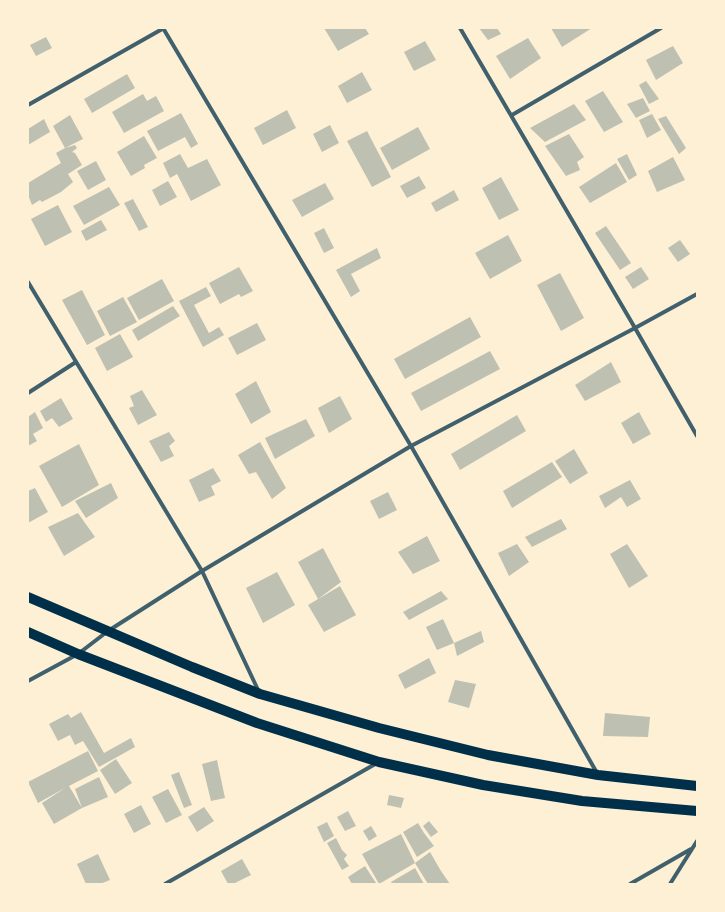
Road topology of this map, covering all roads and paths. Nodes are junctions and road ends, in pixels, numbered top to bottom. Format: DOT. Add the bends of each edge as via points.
graph roads {
  1 [pos="163,28"];
  2 [pos="460,28"];
  3 [pos="662,28"];
  4 [pos="28,105"];
  5 [pos="512,115"];
  6 [pos="28,282"];
  7 [pos="697,294"];
  8 [pos="636,328"];
  9 [pos="76,362"];
  10 [pos="28,393"];
  11 [pos="697,436"];
  12 [pos="411,446"];
  13 [pos="202,571"];
  14 [pos="28,597"];
  15 [pos="108,631"];
  16 [pos="28,632"];
  17 [pos="78,654"];
  18 [pos="28,681"];
  19 [pos="260,694"];
  20 [pos="379,762"];
  21 [pos="598,775"];
  22 [pos="697,786"];
  23 [pos="697,811"];
  24 [pos="697,840"];
  25 [pos="691,849"];
  26 [pos="673,883"];
  27 [pos="166,884"];
  28 [pos="630,884"];
  1 -- 4 [label="street"];
  1 -- 12 [label="street"];
  2 -- 5 [label="street"];
  3 -- 5 [label="street"];
  5 -- 8 [label="street"];
  6 -- 9 [label="street"];
  7 -- 8 [label="street"];
  8 -- 11 [label="street"];
  8 -- 12 [label="street"];
  9 -- 10 [label="street"];
  9 -- 13 [label="street"];
  12 -- 13 [label="street"];
  12 -- 21 [label="street"];
  13 -- 15 [label="street"];
  13 -- 19 [label="street"];
  14 -- 15 [label="main road"];
  15 -- 17 [label="street"];
  15 -- 19 [label="main road"];
  16 -- 17 [label="main road"];
  17 -- 18 [label="street"];
  17 -- 20 [label="main road" via="257,723"];
  19 -- 21 [label="main road" via="379,728 481,753"];
  20 -- 23 [label="main road" via="483,785 582,801"];
  20 -- 27 [label="street"];
  21 -- 22 [label="main road"];
  24 -- 25 [label="street"];
  25 -- 26 [label="street"];
  25 -- 28 [label="street"];
}
